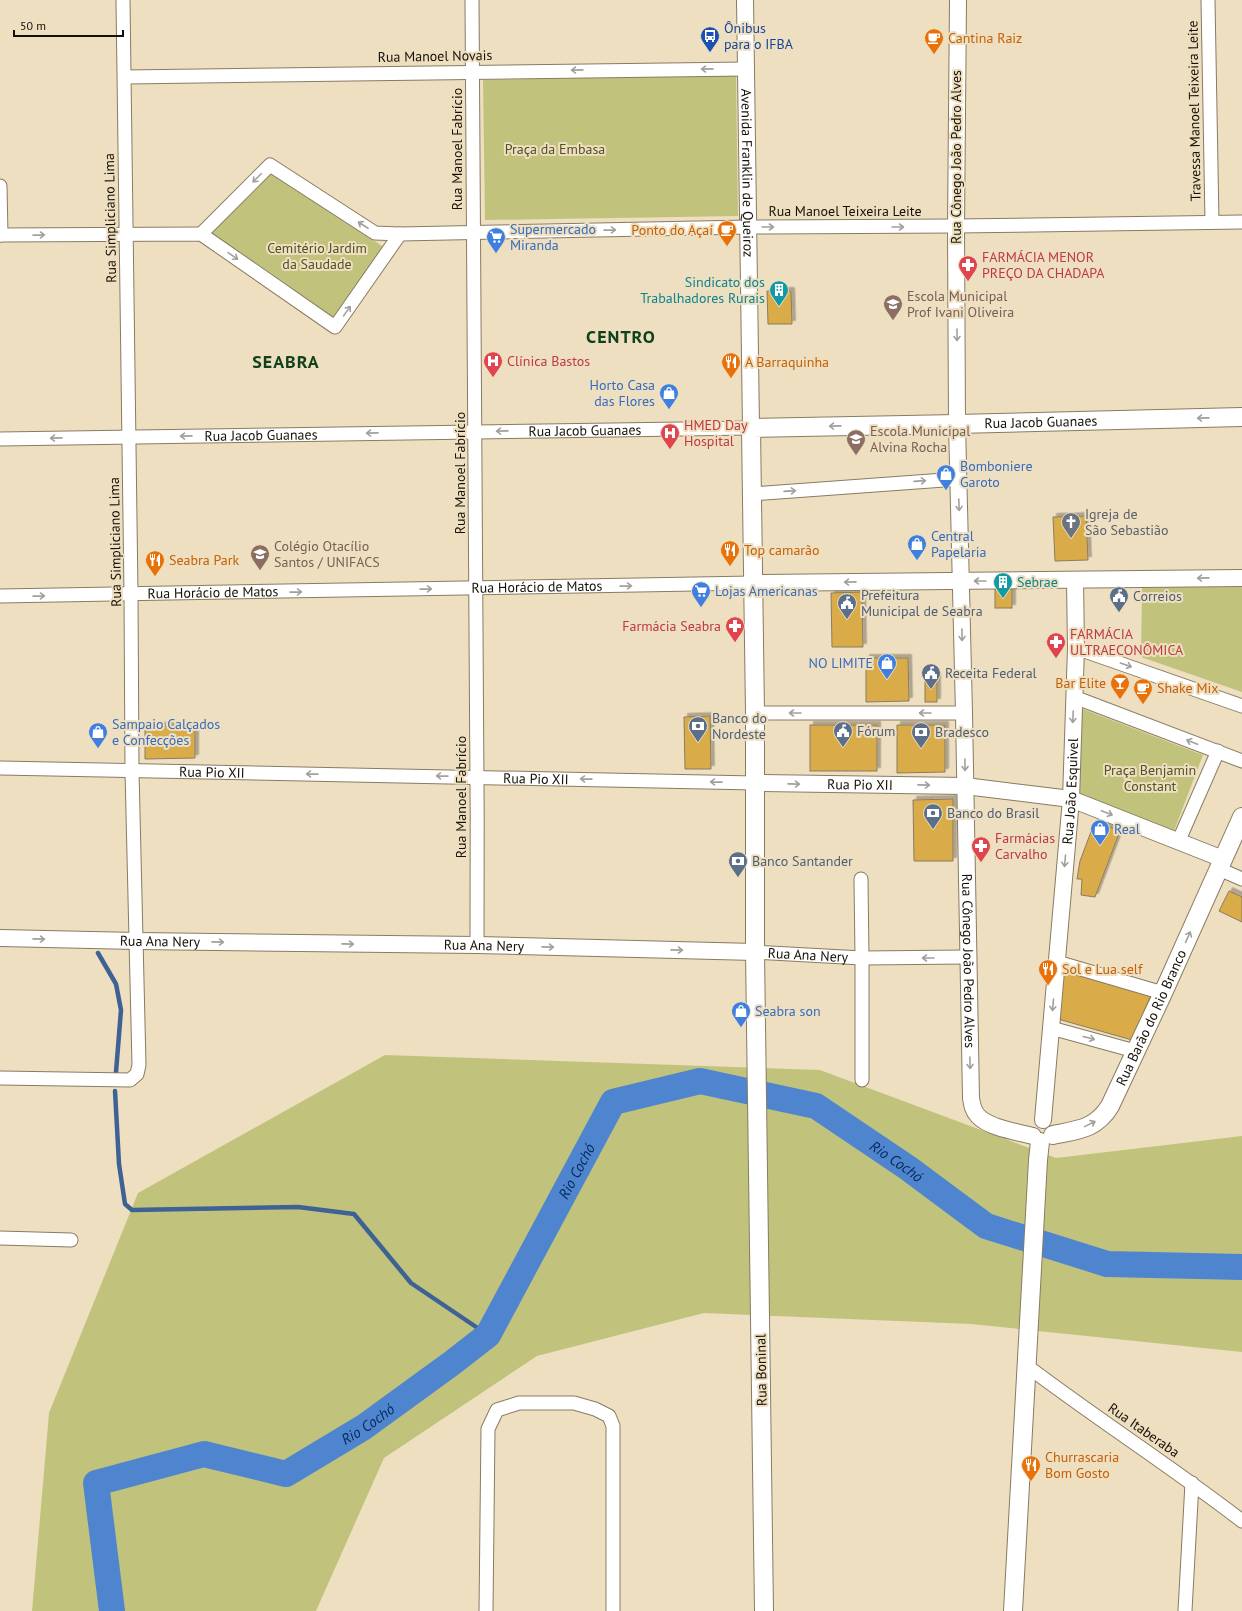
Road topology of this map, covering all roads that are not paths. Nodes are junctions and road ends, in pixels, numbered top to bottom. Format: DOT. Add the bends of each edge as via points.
graph roads {
  1 [pos="123,0"];
  2 [pos="472,0"];
  3 [pos="745,0"];
  4 [pos="958,0"];
  5 [pos="1208,0"];
  6 [pos="746,68"];
  7 [pos="473,72"];
  8 [pos="125,77"];
  9 [pos="0,186"];
  10 [pos="1212,222"];
  11 [pos="1242,222"];
  12 [pos="956,226"];
  13 [pos="749,228"];
  14 [pos="473,232"];
  15 [pos="126,234"];
  16 [pos="201,234"];
  17 [pos="400,234"];
  18 [pos="1,235"];
  19 [pos="1242,417"];
  20 [pos="957,424"];
  21 [pos="751,428"];
  22 [pos="477,431"];
  23 [pos="129,437"];
  24 [pos="0,439"];
  25 [pos="958,478"];
  26 [pos="751,494"];
  27 [pos="1242,578"];
  28 [pos="1075,580"];
  29 [pos="961,581"];
  30 [pos="753,583"];
  31 [pos="477,589"];
  32 [pos="131,594"];
  33 [pos="0,596"];
  34 [pos="1076,648"];
  35 [pos="1074,697"];
  36 [pos="1242,706"];
  37 [pos="755,713"];
  38 [pos="964,713"];
  39 [pos="1218,751"];
  40 [pos="1242,761"];
  41 [pos="0,768"];
  42 [pos="132,771"];
  43 [pos="478,777"];
  44 [pos="755,783"];
  45 [pos="965,786"];
  46 [pos="1071,799"];
  47 [pos="1242,817"];
  48 [pos="1179,840"];
  49 [pos="1221,864"];
  50 [pos="1242,879"];
  51 [pos="861,880"];
  52 [pos="0,938"];
  53 [pos="137,941"];
  54 [pos="477,945"];
  55 [pos="755,952"];
  56 [pos="967,957"];
  57 [pos="862,958"];
  58 [pos="1057,962"];
  59 [pos="1163,993"];
  60 [pos="1051,1028"];
  61 [pos="757,1042"];
  62 [pos="1135,1051"];
  63 [pos="0,1078"];
  64 [pos="862,1080"];
  65 [pos="1042,1138"];
  66 [pos="0,1238"];
  67 [pos="71,1240"];
  68 [pos="1027,1359"];
  69 [pos="1192,1483"];
  70 [pos="1242,1521"];
  71 [pos="486,1611"];
  72 [pos="613,1611"];
  73 [pos="764,1611"];
  74 [pos="1013,1611"];
  75 [pos="1185,1611"];
  1 -- 8 [label="street, Rua Simpliciano Lima"];
  2 -- 7 [label="street, Rua Manoel Fabrício"];
  3 -- 6 [label="street, Avenida Franklin de Queiroz"];
  4 -- 12 [label="street, Rua Cônego João Pedro Alves"];
  5 -- 10 [label="street, Travessa Manoel Teixeira Leite"];
  6 -- 7 [label="street, Rua Manoel Novais, one-way"];
  6 -- 13 [label="street, Avenida Franklin de Queiroz"];
  7 -- 8 [label="street, Rua Manoel Novais"];
  7 -- 14 [label="street, Rua Manoel Fabrício"];
  8 -- 15 [label="street, Rua Simpliciano Lima"];
  9 -- 18 [label="street"];
  10 -- 11 [label="street, Rua Manoel Teixeira Leite"];
  10 -- 12 [label="street, Rua Manoel Teixeira Leite"];
  13 -- 12 [label="street, Rua Manoel Teixeira Leite, one-way"];
  12 -- 20 [label="street, Rua Cônego João Pedro Alves, one-way"];
  14 -- 13 [label="street, Rua Manoel Teixeira Leite, one-way"];
  13 -- 21 [label="street, Avenida Franklin de Queiroz"];
  14 -- 17 [label="street, Rua Manoel Teixeira Leite"];
  14 -- 22 [label="street, Rua Manoel Fabrício"];
  15 -- 16 [label="street"];
  18 -- 15 [label="street, one-way"];
  15 -- 23 [label="street, Rua Simpliciano Lima"];
  17 -- 16 [label="street, Rua Manoel Teixeira Leite, one-way" via="376,233 270,165"];
  16 -- 17 [label="street, one-way" via="335,327"];
  19 -- 20 [label="main road, Rua Jacob Guanaes, one-way"];
  20 -- 21 [label="main road, Rua Jacob Guanaes, one-way"];
  20 -- 25 [label="street, Rua Cônego João Pedro Alves"];
  21 -- 22 [label="street, Rua Jacob Guanaes, one-way"];
  21 -- 26 [label="main road, Avenida Franklin de Queiroz"];
  22 -- 23 [label="street, Rua Jacob Guanaes, one-way"];
  22 -- 31 [label="street, Rua Manoel Fabrício"];
  23 -- 24 [label="street, Rua Jacob Guanaes, one-way"];
  23 -- 32 [label="street, Rua Simpliciano Lima"];
  26 -- 25 [label="street, one-way"];
  25 -- 29 [label="street, Rua Cônego João Pedro Alves, one-way"];
  26 -- 30 [label="main road, Avenida Franklin de Queiroz"];
  27 -- 28 [label="street, Rua Horácio de Matos, one-way"];
  28 -- 29 [label="street, Rua Horácio de Matos, one-way"];
  28 -- 34 [label="street, Rua João Esquivel"];
  29 -- 30 [label="street, Rua Horácio de Matos, one-way"];
  29 -- 38 [label="street, Rua Cônego João Pedro Alves, one-way"];
  31 -- 30 [label="street, Rua Horácio de Matos, one-way"];
  30 -- 37 [label="main road, Avenida Franklin de Queiroz"];
  32 -- 31 [label="street, Rua Horácio de Matos, one-way"];
  31 -- 43 [label="street, Rua Manoel Fabrício"];
  33 -- 32 [label="street, Rua Horácio de Matos, one-way"];
  32 -- 42 [label="street, Rua Simpliciano Lima"];
  34 -- 35 [label="street, Rua João Esquivel"];
  34 -- 36 [label="street, one-way"];
  39 -- 35 [label="street, one-way"];
  35 -- 46 [label="street, Rua João Esquivel, one-way"];
  38 -- 37 [label="street, one-way"];
  37 -- 44 [label="main road, Avenida Franklin de Queiroz"];
  38 -- 45 [label="street, Rua Cônego João Pedro Alves, one-way"];
  39 -- 40 [label="street"];
  39 -- 48 [label="street"];
  41 -- 42 [label="street, Rua Pio XII"];
  43 -- 42 [label="street, Rua Pio XII, one-way"];
  42 -- 53 [label="street, Rua Simpliciano Lima"];
  44 -- 43 [label="street, Rua Pio XII, one-way"];
  43 -- 54 [label="street, Rua Manoel Fabrício"];
  44 -- 45 [label="street, Rua Pio XII, one-way"];
  44 -- 55 [label="main road, Avenida Franklin de Queiroz"];
  45 -- 46 [label="street, Rua Pio XII"];
  45 -- 56 [label="street, Rua Cônego João Pedro Alves"];
  46 -- 48 [label="street, one-way"];
  46 -- 58 [label="street, Rua João Esquivel, one-way"];
  47 -- 49 [label="main road, Rua Barão do Rio Branco"];
  48 -- 49 [label="street"];
  49 -- 50 [label="street"];
  59 -- 49 [label="main road, Rua Barão do Rio Branco, one-way"];
  51 -- 57 [label="street"];
  52 -- 53 [label="street, Rua Ana Nery, one-way"];
  53 -- 54 [label="street, Rua Ana Nery, one-way"];
  53 -- 63 [label="street, Rua Simpliciano Lima" via="137,1074 130,1080"];
  54 -- 55 [label="street, Rua Ana Nery, one-way"];
  55 -- 57 [label="street, Rua Ana Nery"];
  55 -- 61 [label="main road, Avenida Franklin de Queiroz"];
  56 -- 57 [label="street, Rua Ana Nery, one-way"];
  56 -- 65 [label="street, Rua Cônego João Pedro Alves, one-way" via="972,1108 987,1122"];
  57 -- 64 [label="street"];
  58 -- 59 [label="street"];
  58 -- 60 [label="street, Rua João Esquivel, one-way"];
  59 -- 62 [label="main road, Rua Barão do Rio Branco"];
  60 -- 62 [label="street, one-way"];
  60 -- 65 [label="street, Rua João Esquivel" via="1043,1120 1052,1126 1054,1132"];
  61 -- 73 [label="main road, Rua Boninal"];
  65 -- 62 [label="main road, Rua Barão do Rio Branco, one-way" via="1083,1128 1104,1116"];
  65 -- 68 [label="main road" via="1038,1160"];
  66 -- 67 [label="street"];
  68 -- 69 [label="street, Rua Itaberaba" via="1063,1394"];
  68 -- 74 [label="main road"];
  69 -- 70 [label="street, Rua Itaberaba"];
  69 -- 75 [label="street"];
  71 -- 72 [label="street" via="488,1430 498,1410 519,1403 574,1403 609,1416 613,1426"];
}
